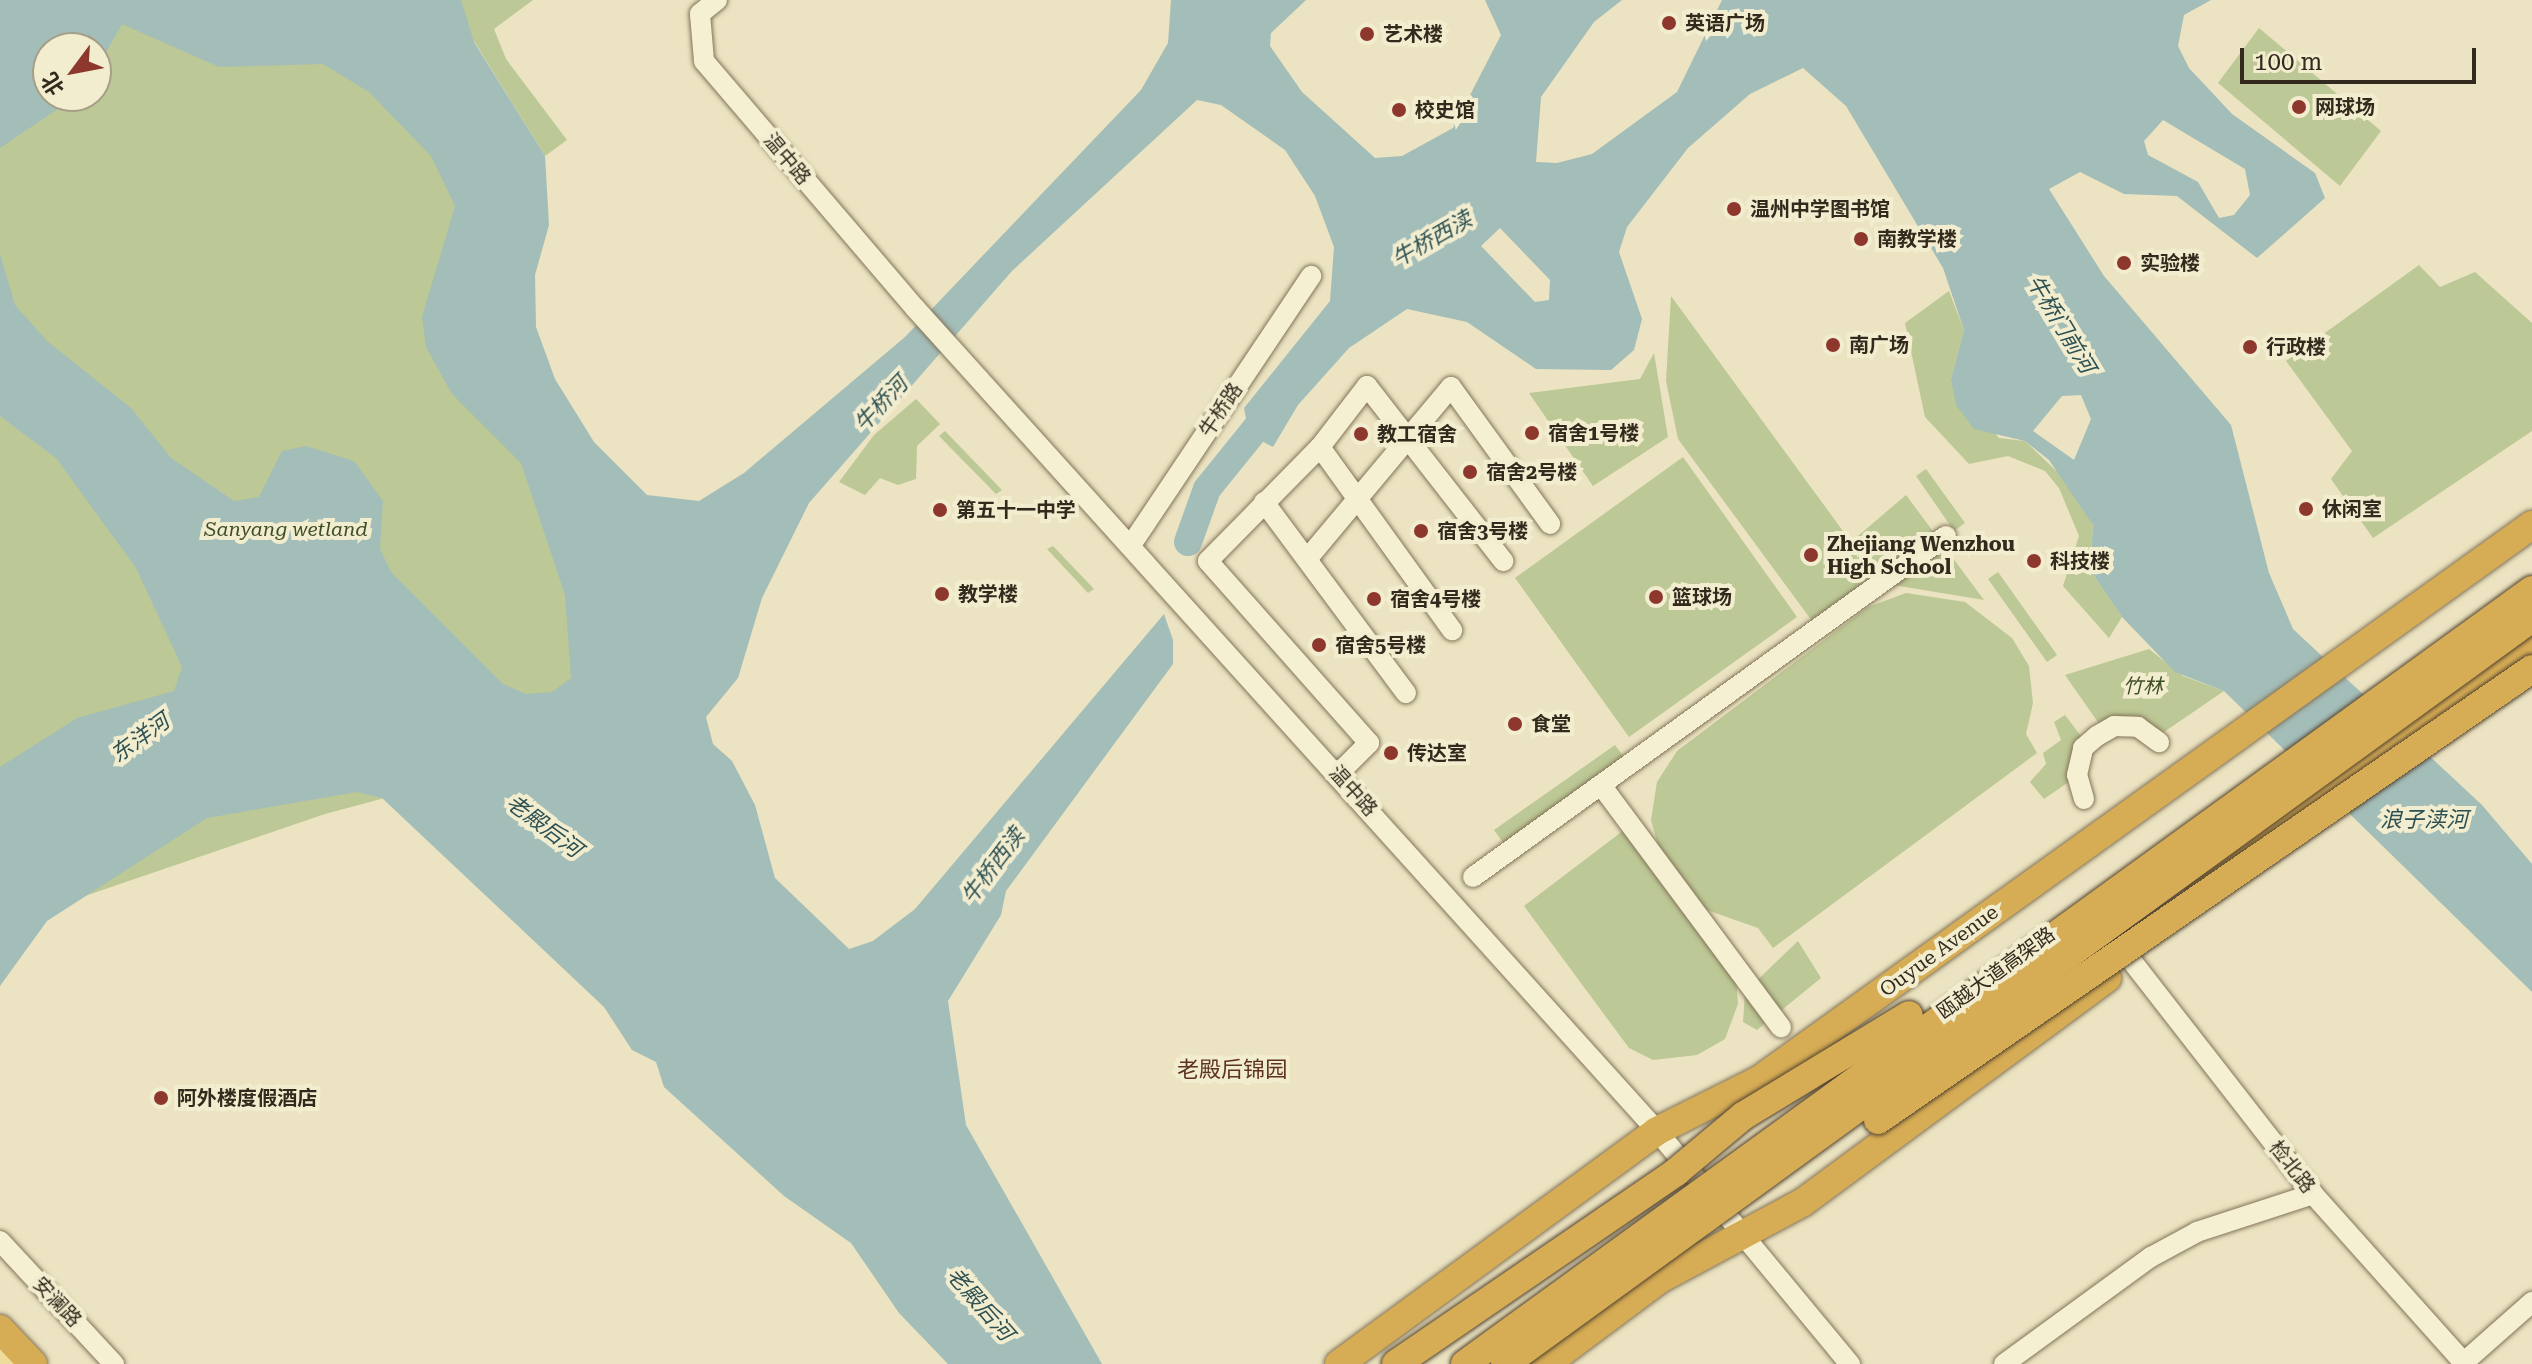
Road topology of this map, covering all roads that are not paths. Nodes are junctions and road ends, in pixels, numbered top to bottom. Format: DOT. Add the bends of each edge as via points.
graph roads {
  1 [pos="717,0"];
  2 [pos="1311,276"];
  3 [pos="1408,439"];
  4 [pos="1320,447"];
  5 [pos="1357,499"];
  6 [pos="1264,502"];
  7 [pos="1550,524"];
  8 [pos="2532,525"];
  9 [pos="1946,536"];
  10 [pos="1131,545"];
  11 [pos="1308,558"];
  12 [pos="1503,561"];
  13 [pos="2532,590"];
  14 [pos="2532,618"];
  15 [pos="1452,630"];
  16 [pos="2532,645"];
  17 [pos="2532,669"];
  18 [pos="1406,693"];
  19 [pos="2159,742"];
  20 [pos="1338,774"];
  21 [pos="1601,785"];
  22 [pos="2084,799"];
  23 [pos="1473,877"];
  24 [pos="2045,938"];
  25 [pos="2131,960"];
  26 [pos="1781,1027"];
  27 [pos="1657,1131"];
  28 [pos="2313,1194"];
  29 [pos="1772,1214"];
  30 [pos="1746,1236"];
  31 [pos="0,1241"];
  32 [pos="2532,1302"];
  33 [pos="0,1317"];
  34 [pos="0,1329"];
  35 [pos="0,1358"];
  36 [pos="6,1364"];
  37 [pos="33,1364"];
  38 [pos="46,1364"];
  39 [pos="114,1364"];
  40 [pos="1339,1364"];
  41 [pos="1396,1364"];
  42 [pos="1465,1364"];
  43 [pos="1505,1364"];
  44 [pos="1546,1364"];
  45 [pos="1850,1364"];
  46 [pos="2004,1364"];
  47 [pos="2463,1364"];
  1 -- 10 [label="street, 温中路" via="700,14 704,61 915,308"];
  2 -- 10 [label="street, 牛桥路"];
  3 -- 4 [label="street" via="1367,386"];
  3 -- 5 [label="street"];
  3 -- 7 [label="street" via="1451,387"];
  3 -- 12 [label="street"];
  4 -- 5 [label="street"];
  4 -- 6 [label="street"];
  5 -- 11 [label="street"];
  5 -- 15 [label="street"];
  6 -- 11 [label="street"];
  6 -- 20 [label="street" via="1208,561 1369,743"];
  8 -- 27 [label="highway, Ouyue Avenue" via="1759,1080"];
  9 -- 21 [label="street"];
  10 -- 20 [label="street, 温中路"];
  11 -- 18 [label="street"];
  13 -- 24 [label="highway, 瓯越大道高架路, bridge"];
  14 -- 43 [label="highway, 瓯越大道高架路, bridge"];
  16 -- 25 [label="highway" via="2229,860"];
  17 -- 29 [label="highway, bridge" via="1878,1120"];
  19 -- 22 [label="street" via="2138,727 2114,726 2097,736 2083,748 2077,775"];
  20 -- 27 [label="street, 温中路"];
  21 -- 23 [label="street"];
  21 -- 26 [label="street"];
  24 -- 41 [label="highway, bridge" via="1743,1116 1676,1172"];
  24 -- 42 [label="highway, 瓯越大道高架路, bridge"];
  25 -- 28 [label="street, 检北路"];
  25 -- 29 [label="highway" via="1802,1203"];
  27 -- 30 [label="street, 温中路"];
  27 -- 40 [label="highway, Ouyue Avenue"];
  28 -- 46 [label="street" via="2163,1251"];
  28 -- 47 [label="street, 检北路"];
  29 -- 30 [label="highway"];
  30 -- 44 [label="highway" via="1660,1279"];
  30 -- 45 [label="street, 温中路"];
  31 -- 39 [label="street, 安澜路"];
  32 -- 47 [label="street"];
  33 -- 38 [label="main road"];
  34 -- 37 [label="highway"];
  35 -- 36 [label="main road"];
}
